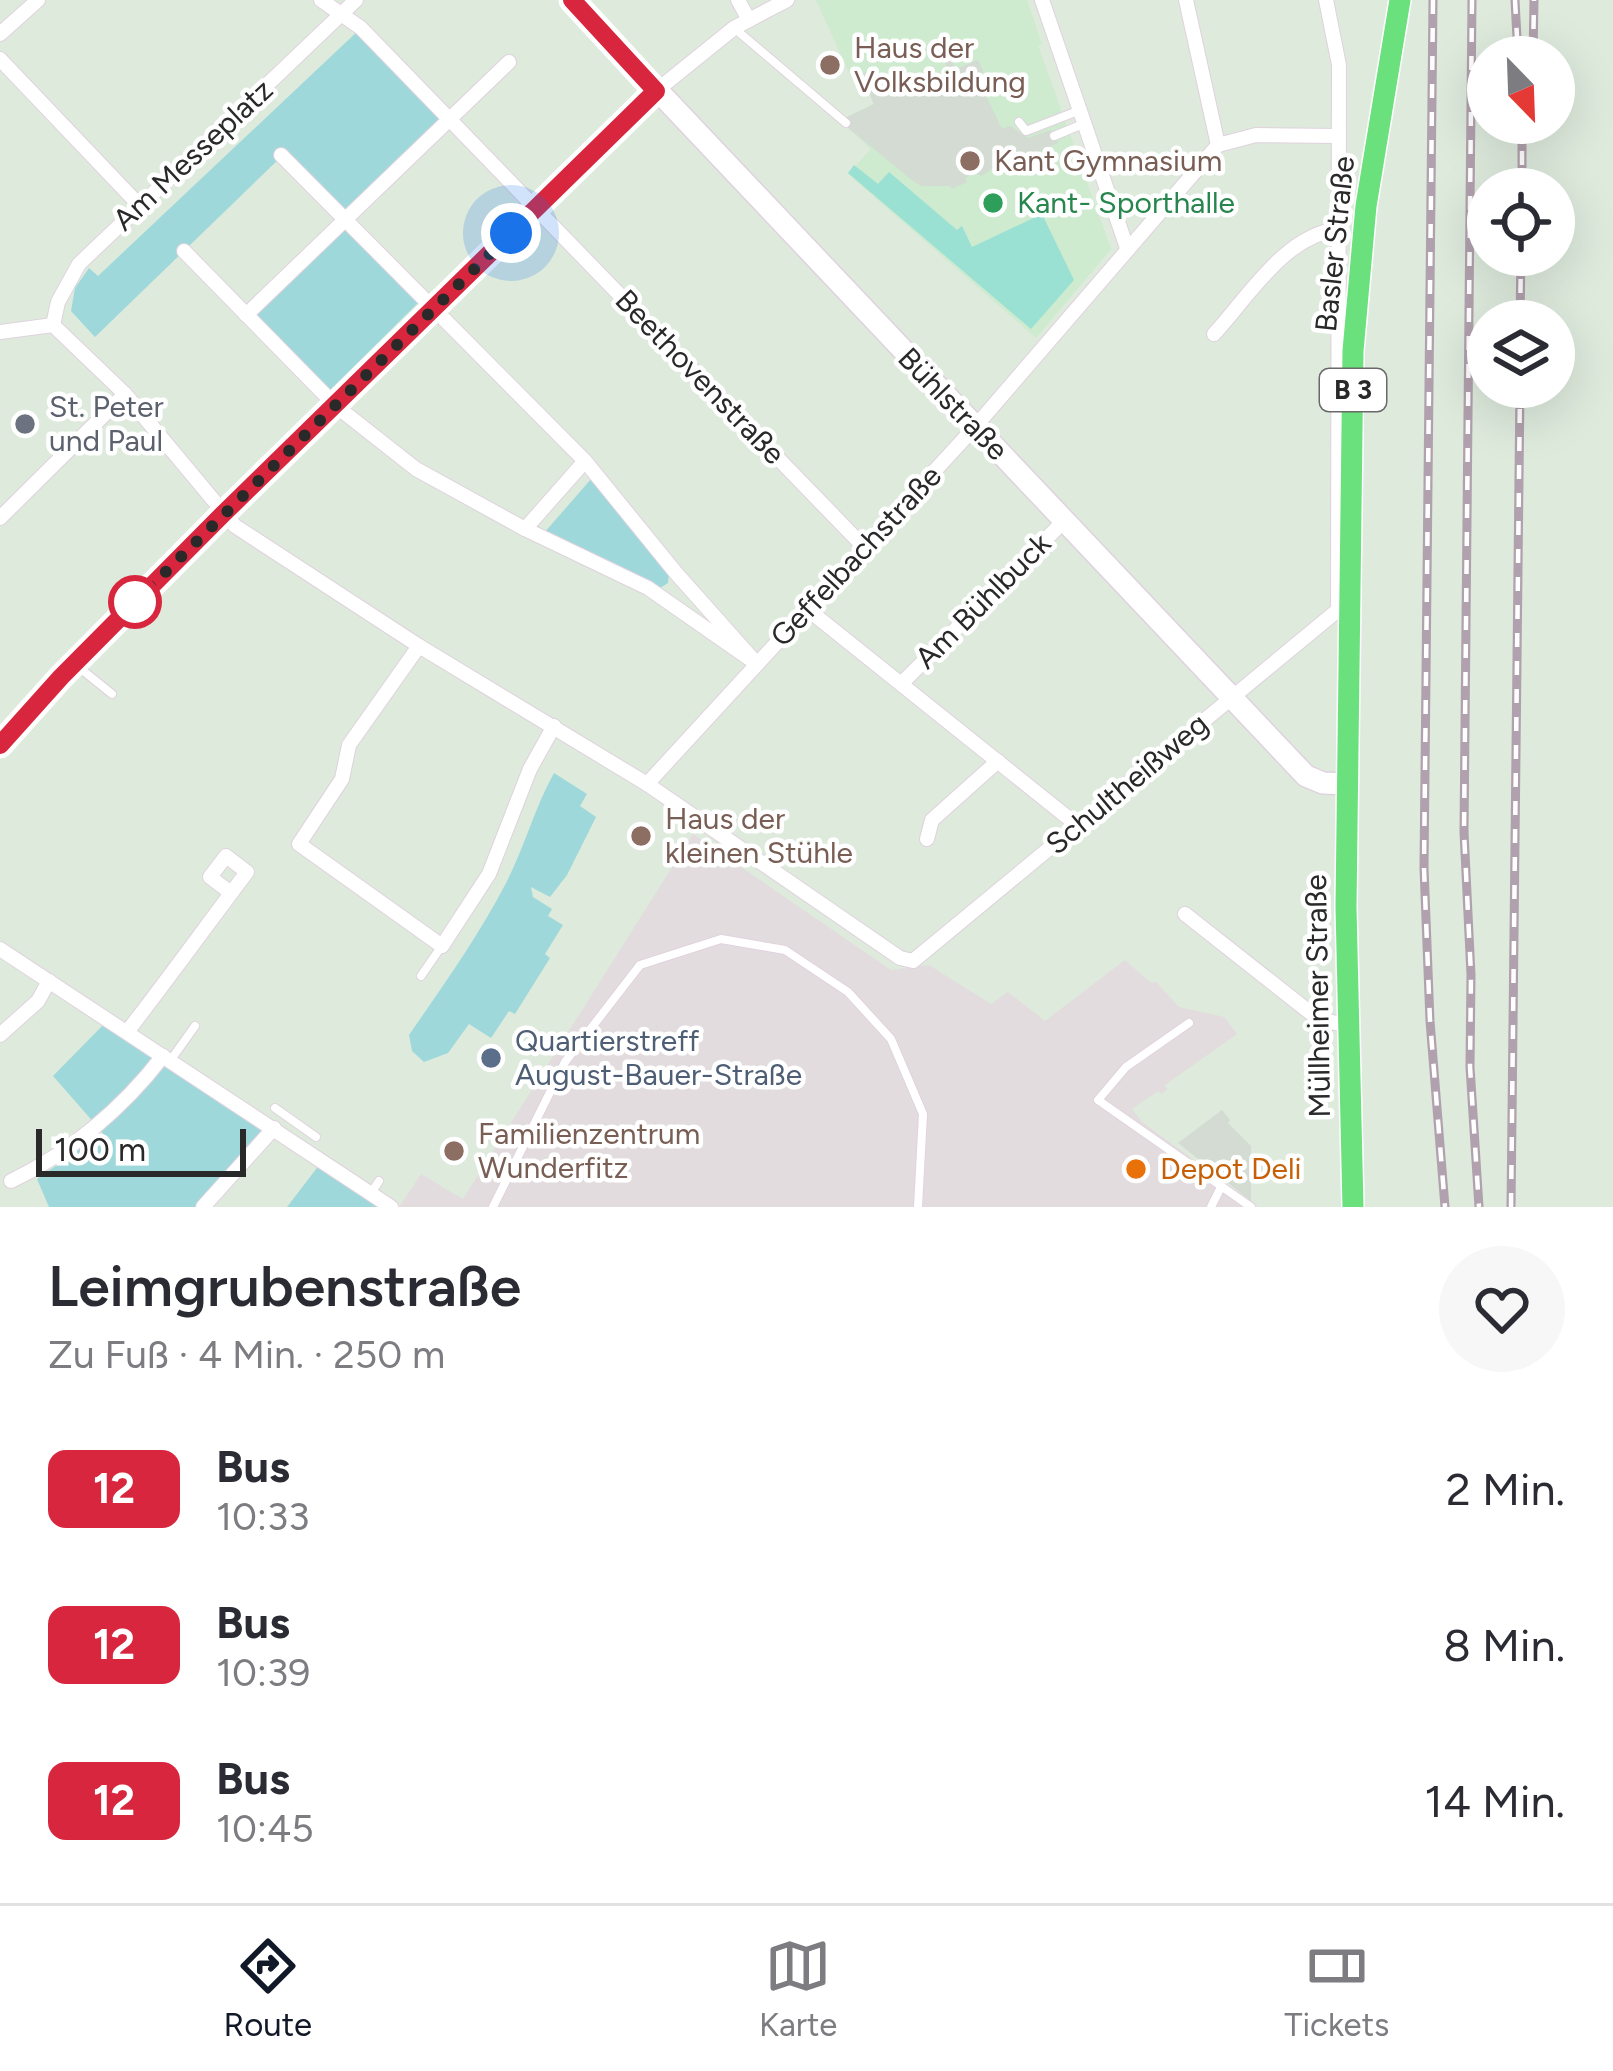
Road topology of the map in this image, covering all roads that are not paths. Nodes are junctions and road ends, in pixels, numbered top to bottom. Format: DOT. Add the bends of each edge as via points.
graph roads {
  1 [pos="38,0"];
  2 [pos="321,0"];
  3 [pos="356,0"];
  4 [pos="572,0"];
  5 [pos="738,0"];
  6 [pos="787,0"];
  7 [pos="1042,0"];
  8 [pos="1186,0"];
  9 [pos="1326,0"];
  10 [pos="1400,0"];
  11 [pos="341,15"];
  12 [pos="742,24"];
  13 [pos="0,34"];
  14 [pos="509,62"];
  15 [pos="3,68"];
  16 [pos="656,91"];
  17 [pos="1082,116"];
  18 [pos="450,119"];
  19 [pos="1019,122"];
  20 [pos="846,123"];
  21 [pos="1054,136"];
  22 [pos="1339,136"];
  23 [pos="1218,145"];
  24 [pos="281,155"];
  25 [pos="140,206"];
  26 [pos="536,207"];
  27 [pos="346,221"];
  28 [pos="1339,230"];
  29 [pos="1127,248"];
  30 [pos="184,251"];
  31 [pos="434,309"];
  32 [pos="246,315"];
  33 [pos="52,326"];
  34 [pos="0,332"];
  35 [pos="1214,334"];
  36 [pos="125,394"];
  37 [pos="336,406"];
  38 [pos="974,428"];
  39 [pos="586,461"];
  40 [pos="222,515"];
  41 [pos="0,518"];
  42 [pos="1065,520"];
  43 [pos="525,529"];
  44 [pos="863,546"];
  45 [pos="806,608"];
  46 [pos="419,646"];
  47 [pos="74,664"];
  48 [pos="758,664"];
  49 [pos="902,682"];
  50 [pos="112,694"];
  51 [pos="1233,696"];
  52 [pos="554,726"];
  53 [pos="0,745"];
  54 [pos="998,761"];
  55 [pos="647,784"];
  56 [pos="1347,784"];
  57 [pos="1077,825"];
  58 [pos="927,839"];
  59 [pos="231,892"];
  60 [pos="1185,914"];
  61 [pos="442,946"];
  62 [pos="0,949"];
  63 [pos="421,976"];
  64 [pos="49,981"];
  65 [pos="1189,1023"];
  66 [pos="195,1026"];
  67 [pos="1347,1026"];
  68 [pos="127,1032"];
  69 [pos="0,1034"];
  70 [pos="166,1058"];
  71 [pos="275,1108"];
  72 [pos="274,1128"];
  73 [pos="313,1139"];
  74 [pos="11,1181"];
  75 [pos="1222,1187"];
  76 [pos="203,1207"];
  77 [pos="391,1207"];
  78 [pos="494,1207"];
  79 [pos="919,1207"];
  80 [pos="1211,1207"];
  81 [pos="1251,1207"];
  82 [pos="1353,1207"];
  1 -- 13 [label="street"];
  2 -- 11 [label="street, Beethovenstraße"];
  3 -- 11 [label="street, Am Messeplatz"];
  4 -- 16 [label="street, Bühlstraße"];
  5 -- 12 [label="street"];
  6 -- 12 [label="street"];
  7 -- 17 [label="street"];
  8 -- 23 [label="street"];
  9 -- 22 [label="street" via="1340,65"];
  10 -- 56 [label="main road, Basler Straße / B 3" via="1358,269"];
  11 -- 18 [label="street, Beethovenstraße"];
  11 -- 25 [label="street, Am Messeplatz"];
  12 -- 16 [label="street"];
  12 -- 20 [label="lane"];
  14 -- 18 [label="street"];
  15 -- 25 [label="street"];
  16 -- 26 [label="street"];
  16 -- 38 [label="street, Bühlstraße"];
  17 -- 19 [label="lane" via="1034,130"];
  17 -- 21 [label="lane"];
  17 -- 29 [label="street"];
  18 -- 26 [label="street, Beethovenstraße"];
  18 -- 27 [label="street"];
  22 -- 23 [label="street" via="1256,135"];
  22 -- 28 [label="street"];
  23 -- 29 [label="street, Geffelbachstraße"];
  24 -- 27 [label="street"];
  25 -- 33 [label="street, Am Messeplatz" via="79,264"];
  26 -- 31 [label="street"];
  26 -- 44 [label="street, Beethovenstraße"];
  27 -- 31 [label="street"];
  27 -- 32 [label="street"];
  28 -- 35 [label="street" via="1316,232 1292,248"];
  28 -- 51 [label="street, Schultheißweg" via="1338,610"];
  29 -- 38 [label="street, Geffelbachstraße"];
  30 -- 32 [label="street"];
  31 -- 37 [label="street"];
  31 -- 39 [label="street"];
  32 -- 37 [label="street"];
  33 -- 34 [label="street"];
  33 -- 36 [label="street"];
  36 -- 40 [label="street"];
  36 -- 41 [label="street"];
  37 -- 40 [label="street"];
  37 -- 43 [label="street" via="416,469"];
  38 -- 42 [label="street, Bühlstraße"];
  38 -- 44 [label="street, Geffelbachstraße"];
  39 -- 43 [label="street"];
  39 -- 48 [label="street"];
  40 -- 46 [label="street"];
  40 -- 47 [label="street"];
  42 -- 49 [label="street, Am Bühlbuck"];
  42 -- 51 [label="street, Bühlstraße"];
  43 -- 48 [label="street" via="648,587"];
  44 -- 45 [label="street, Geffelbachstraße"];
  45 -- 48 [label="street, Geffelbachstraße"];
  45 -- 49 [label="street"];
  46 -- 52 [label="street"];
  46 -- 61 [label="street" via="349,745 342,779 299,844"];
  47 -- 50 [label="lane"];
  47 -- 53 [label="street"];
  48 -- 55 [label="street, Geffelbachstraße"];
  49 -- 54 [label="street"];
  51 -- 56 [label="street, Bühlstraße" via="1306,776"];
  51 -- 57 [label="street, Schultheißweg"];
  52 -- 55 [label="street"];
  52 -- 61 [label="street" via="489,874"];
  54 -- 57 [label="street"];
  54 -- 58 [label="street" via="932,820"];
  55 -- 57 [label="street, Schultheißweg" via="900,958 918,959"];
  56 -- 67 [label="main road, Müllheimer Straße / B 3"];
  59 -- 68 [label="street"];
  60 -- 67 [label="street" via="1317,1018"];
  61 -- 63 [label="lane"];
  62 -- 64 [label="street"];
  64 -- 68 [label="street"];
  64 -- 69 [label="street"];
  65 -- 75 [label="lane" via="1126,1067 1098,1100"];
  66 -- 70 [label="lane"];
  67 -- 82 [label="main road, Müllheimer Straße / B 3"];
  68 -- 70 [label="street"];
  70 -- 72 [label="street"];
  70 -- 74 [label="street" via="91,1129"];
  71 -- 73 [label="lane"];
  72 -- 73 [label="street"];
  72 -- 76 [label="street"];
  73 -- 77 [label="street"];
  75 -- 80 [label="lane"];
  75 -- 81 [label="lane"];
  78 -- 79 [label="lane" via="565,1062 640,965 721,938 784,950 848,992 891,1040 923,1114"];
}
